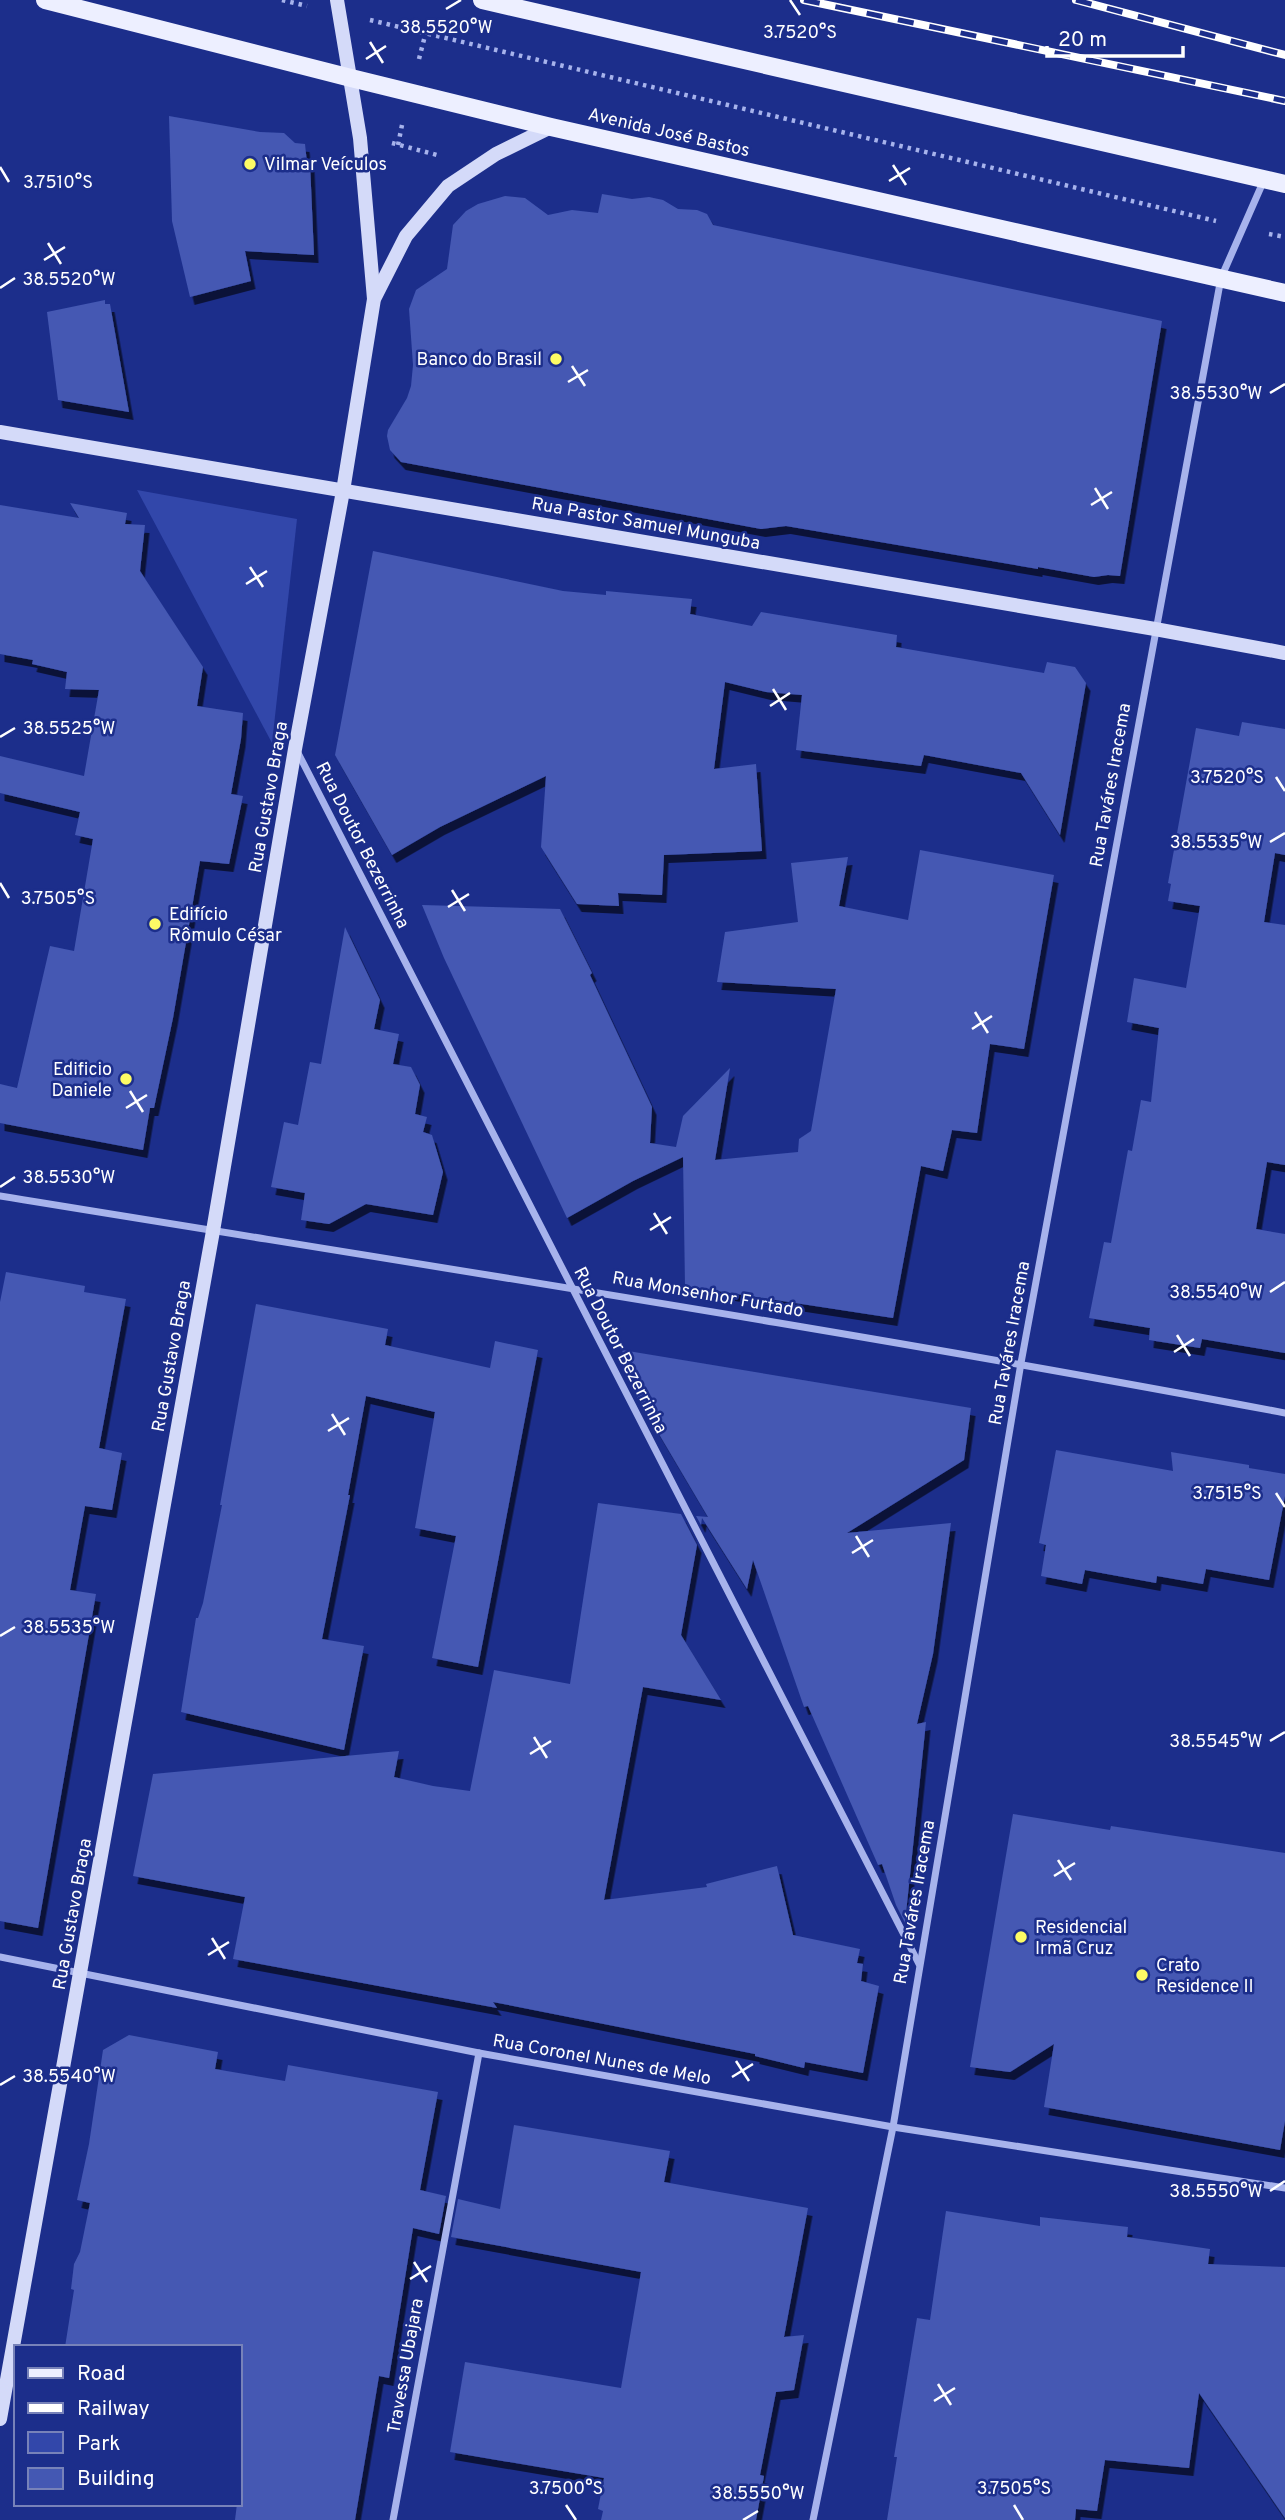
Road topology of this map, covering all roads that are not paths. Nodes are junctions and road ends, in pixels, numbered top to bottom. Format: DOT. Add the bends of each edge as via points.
graph roads {
  1 [pos="46,0"];
  2 [pos="482,0"];
  3 [pos="338,6"];
  4 [pos="351,78"];
  5 [pos="551,127"];
  6 [pos="1264,179"];
  7 [pos="1285,184"];
  8 [pos="1221,278"];
  9 [pos="1285,293"];
  10 [pos="374,299"];
  11 [pos="0,432"];
  12 [pos="343,491"];
  13 [pos="1155,629"];
  14 [pos="1285,653"];
  15 [pos="295,748"];
  16 [pos="0,1196"];
  17 [pos="213,1231"];
  18 [pos="571,1287"];
  19 [pos="1021,1363"];
  20 [pos="1285,1413"];
  21 [pos="0,1956"];
  22 [pos="919,1965"];
  23 [pos="81,1972"];
  24 [pos="479,2053"];
  25 [pos="893,2127"];
  26 [pos="1285,2188"];
  27 [pos="0,2419"];
  28 [pos="393,2520"];
  29 [pos="813,2520"];
  1 -- 4 [label="main road, Avenida José Bastos"];
  2 -- 6 [label="main road"];
  3 -- 4 [label="street, Rua Gustavo Braga"];
  4 -- 5 [label="main road, Avenida José Bastos"];
  4 -- 10 [label="street, Rua Gustavo Braga"];
  5 -- 8 [label="main road, Avenida José Bastos"];
  5 -- 10 [label="street, Rua Gustavo Braga" via="496,154 448,186 407,236"];
  6 -- 7 [label="main road"];
  6 -- 8 [label="street, Rua Taváres Iracema"];
  8 -- 9 [label="main road, Avenida José Bastos"];
  8 -- 13 [label="street, Rua Taváres Iracema"];
  10 -- 12 [label="street, Rua Gustavo Braga"];
  11 -- 12 [label="street, Rua Pastor Samuel Munguba"];
  12 -- 13 [label="street, Rua Pastor Samuel Munguba"];
  12 -- 15 [label="street, Rua Gustavo Braga"];
  13 -- 14 [label="street, Rua Pastor Samuel Munguba"];
  13 -- 19 [label="street, Rua Taváres Iracema"];
  15 -- 17 [label="street, Rua Gustavo Braga"];
  15 -- 18 [label="street, Rua Doutor Bezerrinha"];
  16 -- 17 [label="street, Rua Monsenhor Furtado"];
  17 -- 18 [label="street, Rua Monsenhor Furtado"];
  17 -- 23 [label="street, Rua Gustavo Braga"];
  18 -- 19 [label="street, Rua Monsenhor Furtado"];
  18 -- 22 [label="street, Rua Doutor Bezerrinha"];
  19 -- 20 [label="street, Rua Monsenhor Furtado"];
  19 -- 22 [label="street, Rua Taváres Iracema"];
  21 -- 23 [label="street, Rua Coronel Nunes de Melo"];
  22 -- 25 [label="street, Rua Taváres Iracema"];
  23 -- 24 [label="street, Rua Coronel Nunes de Melo"];
  23 -- 27 [label="street, Rua Gustavo Braga"];
  24 -- 25 [label="street, Rua Coronel Nunes de Melo"];
  24 -- 28 [label="street, Travessa Ubajara"];
  25 -- 26 [label="street, Rua Coronel Nunes de Melo"];
  25 -- 29 [label="street, Rua Taváres Iracema"];
}
